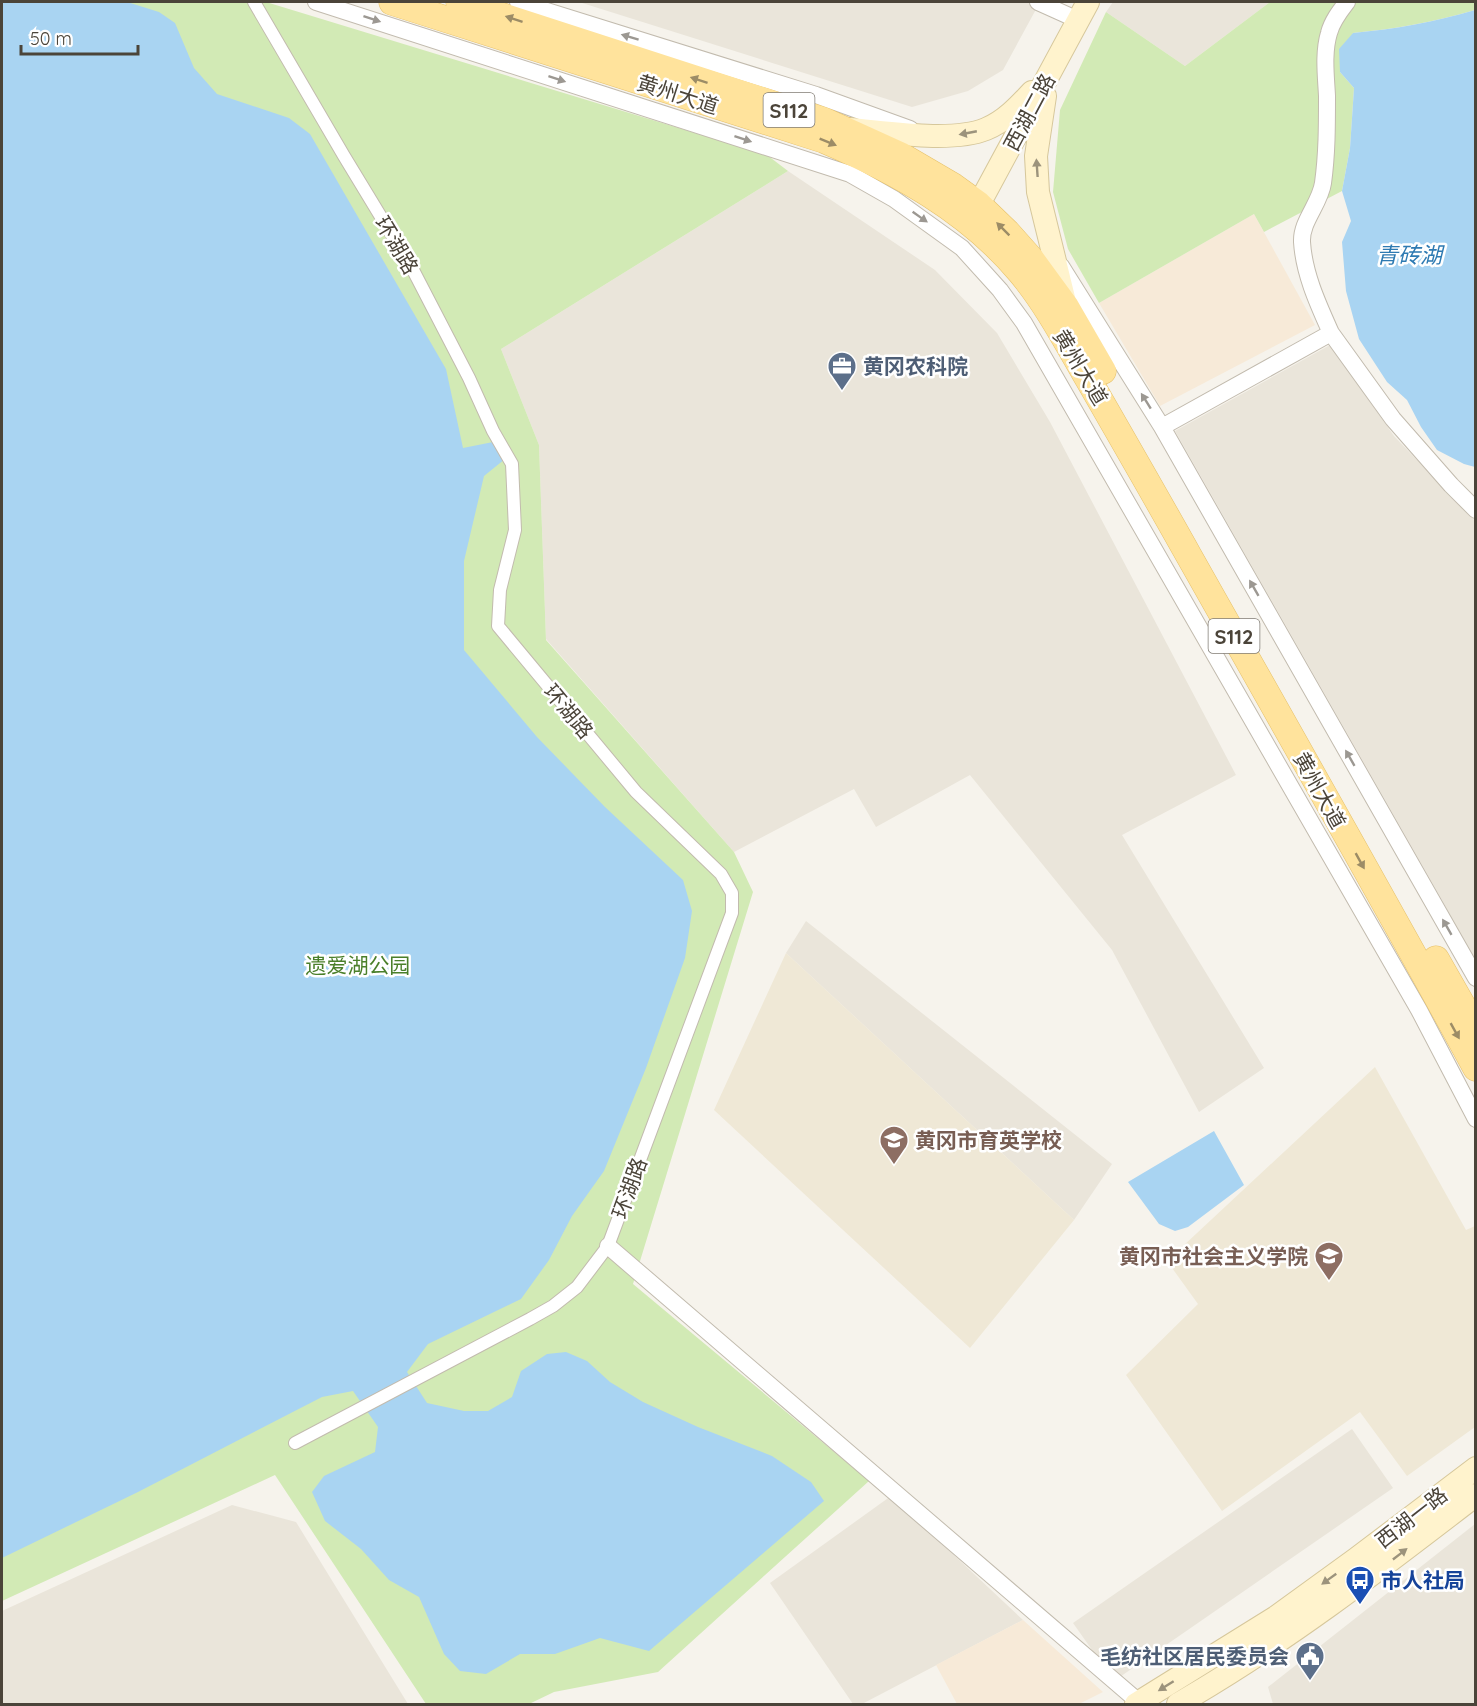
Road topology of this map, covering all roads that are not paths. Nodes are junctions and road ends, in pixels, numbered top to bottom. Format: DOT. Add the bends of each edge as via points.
graph roads {
  1 [pos="254,2"];
  2 [pos="316,2"];
  3 [pos="393,2"];
  4 [pos="459,2"];
  5 [pos="518,2"];
  6 [pos="1038,2"];
  7 [pos="1347,2"];
  8 [pos="546,6"];
  9 [pos="1083,11"];
  10 [pos="1048,76"];
  11 [pos="843,129"];
  12 [pos="925,134"];
  13 [pos="974,213"];
  14 [pos="1052,252"];
  15 [pos="1066,307"];
  16 [pos="1331,333"];
  17 [pos="1161,427"];
  18 [pos="1476,510"];
  19 [pos="1476,978"];
  20 [pos="1476,1029"];
  21 [pos="1476,1068"];
  22 [pos="1476,1119"];
  23 [pos="608,1246"];
  24 [pos="295,1443"];
  25 [pos="1476,1467"];
  26 [pos="1476,1495"];
  27 [pos="1138,1704"];
  28 [pos="1178,1704"];
  1 -- 23 [label="street, 环湖路" via="412,268 512,464 515,530 500,590 498,626 636,792 721,874 732,893 732,913"];
  2 -- 22 [label="street, one-way" via="850,174 894,199 972,257 1024,324 1419,1010"];
  3 -- 13 [label="main road, 黄州大道 / S112, one-way" via="824,140 880,165 940,201"];
  11 -- 4 [label="main road, 黄州大道 / S112, one-way"];
  5 -- 8 [label="street"];
  6 -- 9 [label="street"];
  7 -- 16 [label="street" via="1337,14 1328,39 1327,139 1322,187 1304,225 1302,240 1305,266"];
  12 -- 8 [label="street, one-way"];
  9 -- 10 [label="main road, 西湖二路"];
  10 -- 12 [label="main road, one-way" via="1011,113 987,129 963,135"];
  10 -- 13 [label="main road, 西湖二路"];
  14 -- 10 [label="main road, one-way" via="1038,192 1036,156"];
  11 -- 12 [label="main road"];
  11 -- 13 [label="main road, 黄州大道 / S112" via="900,155 953,186"];
  15 -- 13 [label="main road, 黄州大道 / S112, one-way" via="1030,259"];
  13 -- 21 [label="main road, 黄州大道 / S112, one-way" via="1065,339"];
  14 -- 15 [label="main road"];
  17 -- 14 [label="street, one-way"];
  15 -- 20 [label="main road, 黄州大道 / S112"];
  16 -- 17 [label="street"];
  16 -- 18 [label="street" via="1393,419"];
  19 -- 17 [label="street, one-way"];
  23 -- 24 [label="street, 环湖路" via="577,1287 553,1306"];
  23 -- 27 [label="street"];
  25 -- 27 [label="main road, 西湖一路, one-way" via="1276,1617"];
  28 -- 26 [label="main road, 西湖一路, one-way" via="1358,1586"];
}
